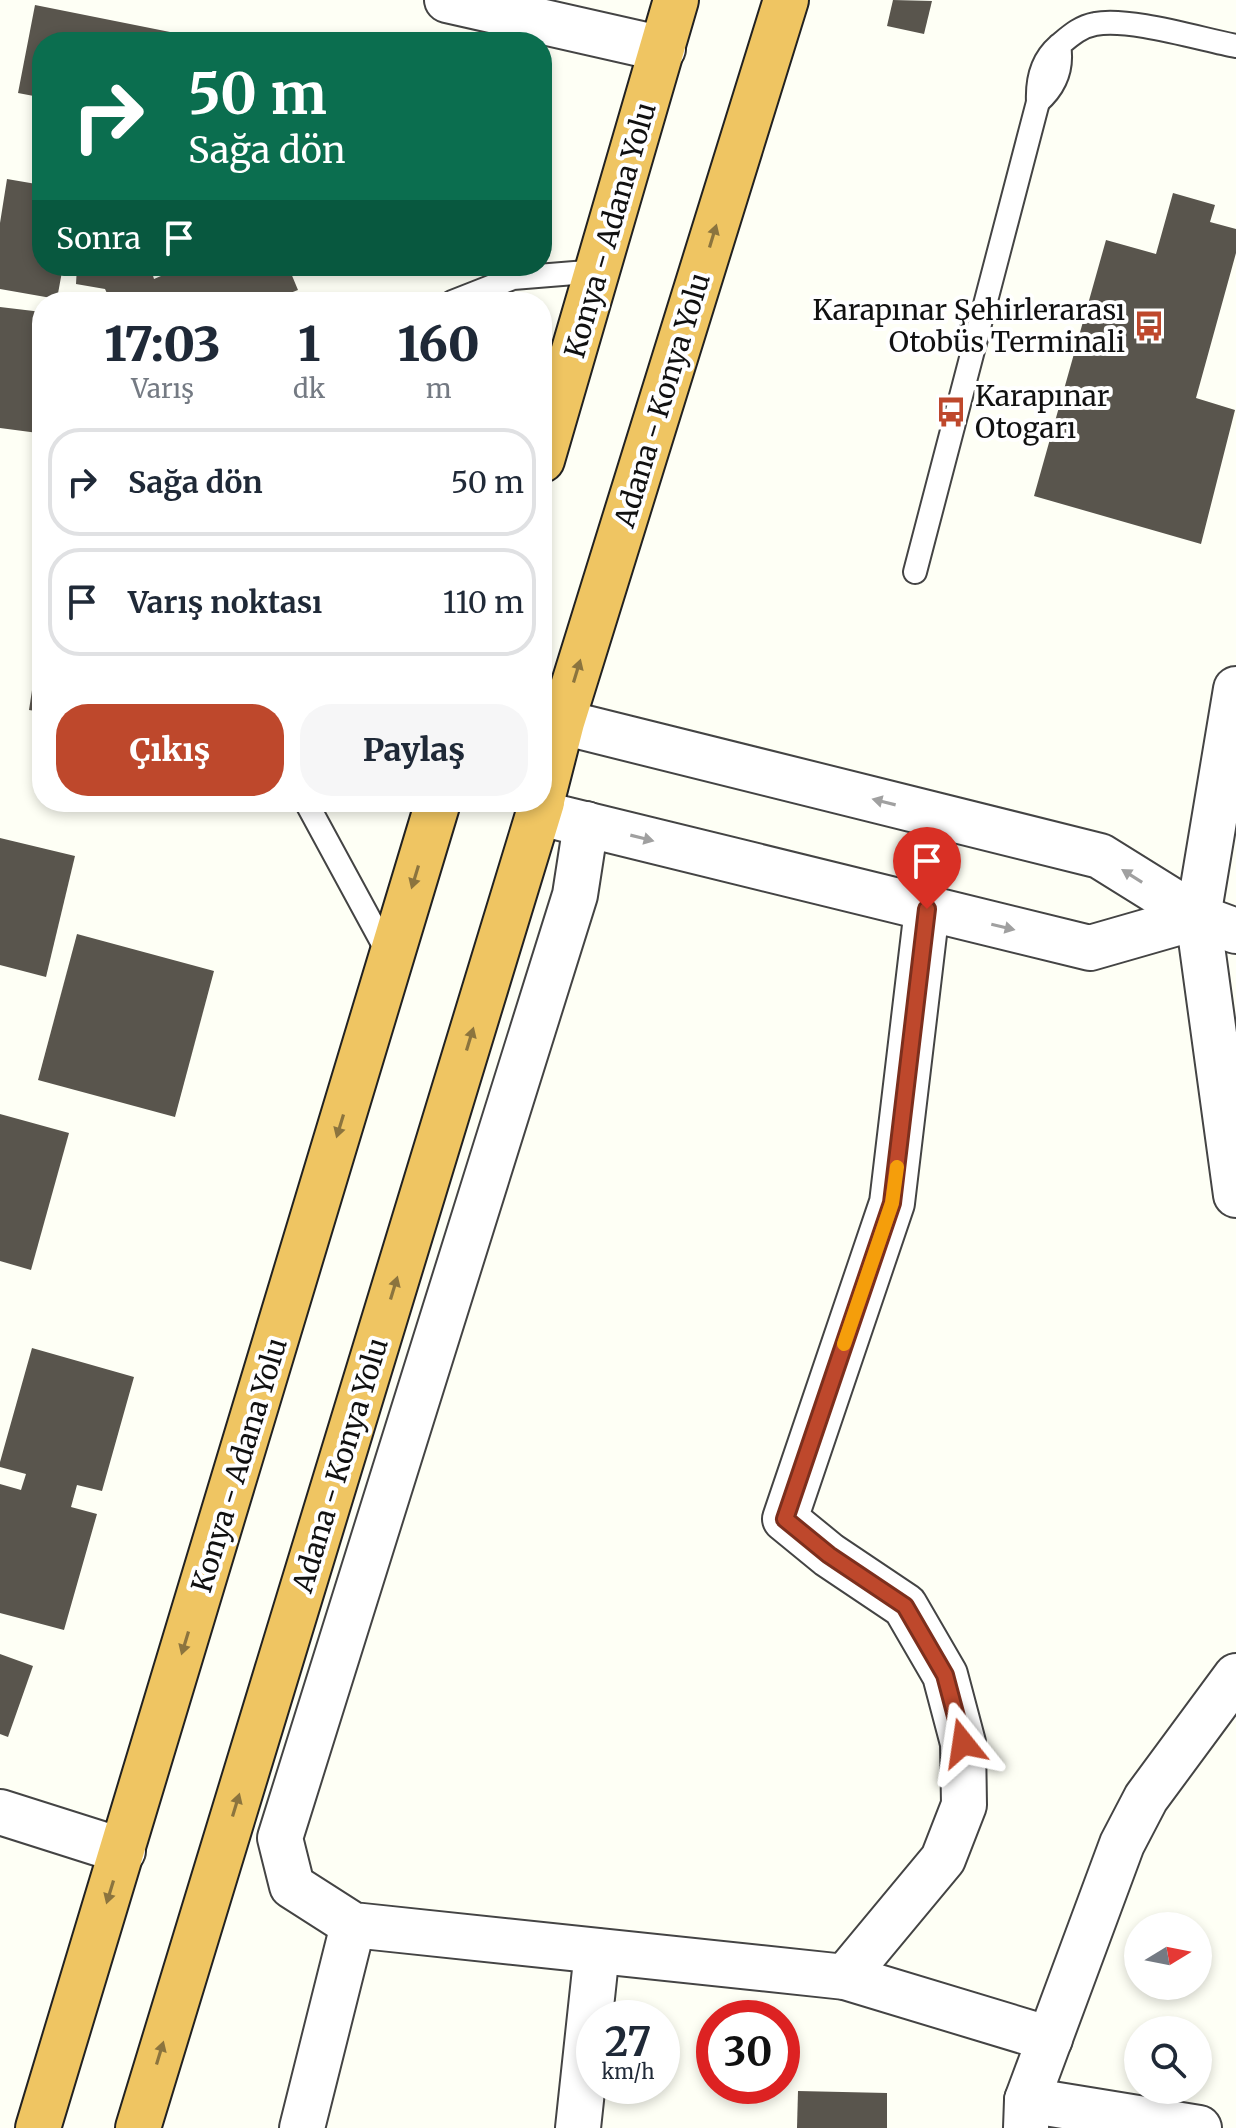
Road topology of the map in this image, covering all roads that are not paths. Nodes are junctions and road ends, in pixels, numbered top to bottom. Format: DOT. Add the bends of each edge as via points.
graph roads {
  1 [pos="447,0"];
  2 [pos="676,0"];
  3 [pos="786,0"];
  4 [pos="1236,46"];
  5 [pos="663,49"];
  6 [pos="599,271"];
  7 [pos="552,275"];
  8 [pos="538,276"];
  9 [pos="477,292"];
  10 [pos="552,427"];
  11 [pos="915,572"];
  12 [pos="1236,689"];
  13 [pos="562,722"];
  14 [pos="552,762"];
  15 [pos="552,810"];
  16 [pos="308,812"];
  17 [pos="435,812"];
  18 [pos="539,812"];
  19 [pos="586,824"];
  20 [pos="927,909"];
  21 [pos="1217,924"];
  22 [pos="390,959"];
  23 [pos="1236,1195"];
  24 [pos="1236,1676"];
  25 [pos="0,1812"];
  26 [pos="123,1851"];
  27 [pos="353,1925"];
  28 [pos="597,1951"];
  29 [pos="845,1977"];
  30 [pos="1050,2039"];
  31 [pos="1026,2114"];
  32 [pos="38,2128"];
  33 [pos="138,2128"];
  34 [pos="302,2128"];
  35 [pos="578,2128"];
  36 [pos="1199,2128"];
  1 -- 5 [label="street"];
  2 -- 5 [label="highway, Konya - Adana Yolu"];
  13 -- 3 [label="highway, Adana - Konya Yolu, one-way"];
  4 -- 11 [label="lane" via="1106,23 1082,28 1048,55"];
  5 -- 6 [label="highway, Konya - Adana Yolu"];
  6 -- 7 [label="lane"];
  6 -- 10 [label="highway, Konya - Adana Yolu"];
  8 -- 9 [label="lane" via="513,278"];
  12 -- 21 [label="street"];
  13 -- 14 [label="highway, Adana - Konya Yolu"];
  21 -- 13 [label="street, one-way" via="1100,856"];
  15 -- 19 [label="street"];
  16 -- 22 [label="lane"];
  17 -- 22 [label="highway, Konya - Adana Yolu, one-way"];
  33 -- 18 [label="highway, Adana - Konya Yolu, one-way"];
  19 -- 20 [label="street, one-way"];
  19 -- 27 [label="street" via="575,895 280,1838 292,1886"];
  20 -- 21 [label="street, one-way" via="1090,948"];
  20 -- 29 [label="street" via="892,1203 785,1519 905,1606 945,1675 963,1743 964,1805 943,1859"];
  21 -- 23 [label="street"];
  22 -- 26 [label="highway, Konya - Adana Yolu, one-way"];
  24 -- 30 [label="street" via="1146,1798 1122,1844"];
  25 -- 26 [label="street"];
  26 -- 32 [label="highway, Konya - Adana Yolu, one-way"];
  27 -- 28 [label="street"];
  27 -- 34 [label="street"];
  28 -- 29 [label="street"];
  28 -- 35 [label="street"];
  29 -- 30 [label="street"];
  30 -- 31 [label="street"];
  31 -- 36 [label="street"];
}
